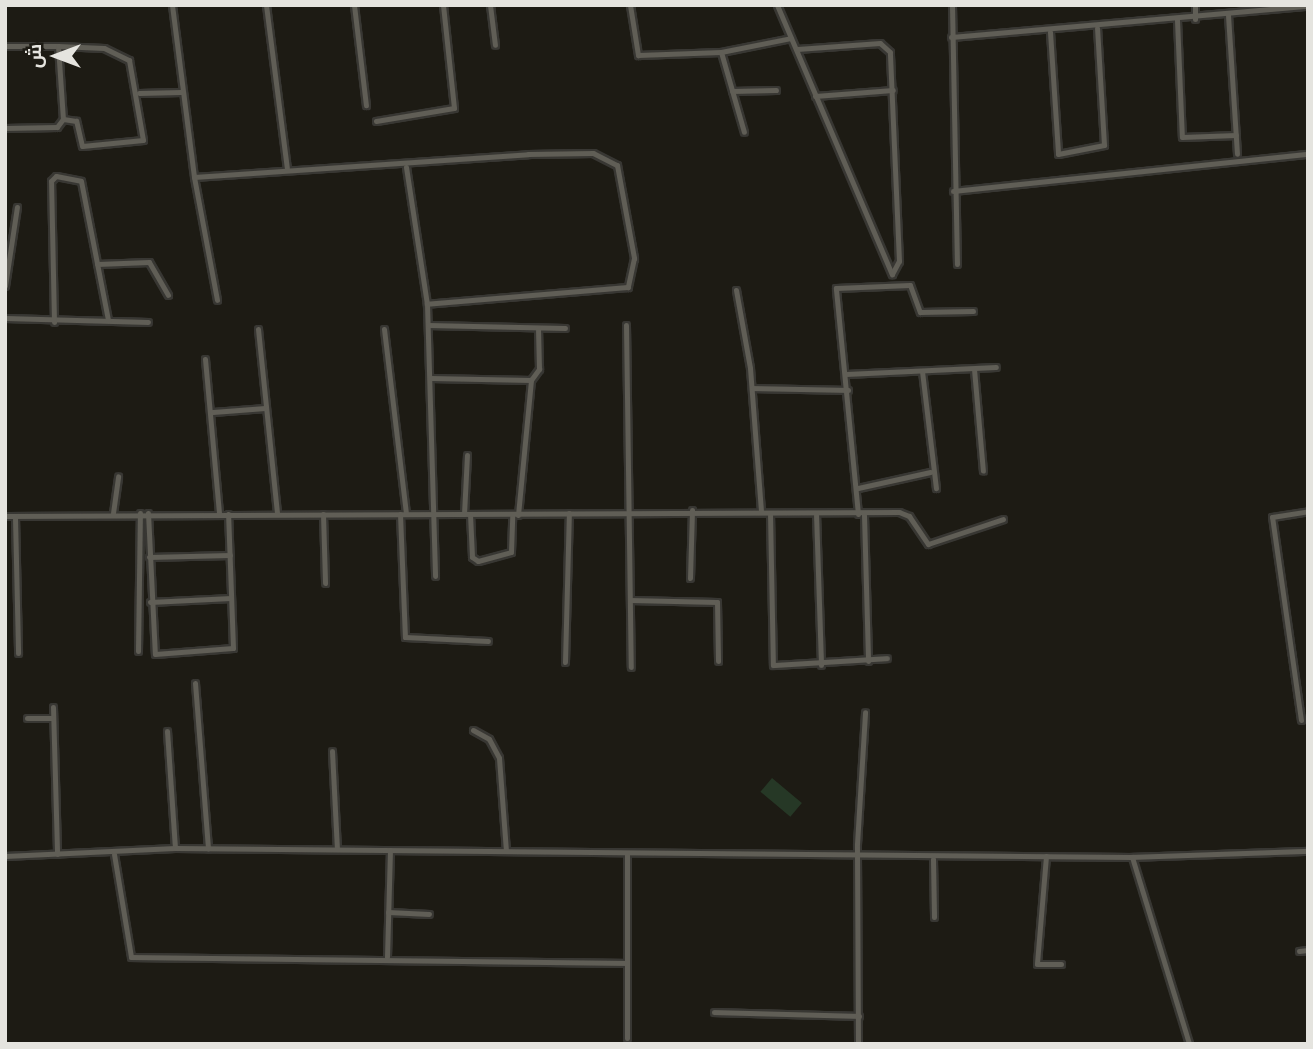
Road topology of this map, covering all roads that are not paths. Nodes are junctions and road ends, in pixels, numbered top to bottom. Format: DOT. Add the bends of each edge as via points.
graph roads {
  1 [pos="172,5"];
  2 [pos="266,5"];
  3 [pos="354,5"];
  4 [pos="443,5"];
  5 [pos="490,5"];
  6 [pos="630,5"];
  7 [pos="777,5"];
  8 [pos="952,5"];
  9 [pos="1195,5"];
  10 [pos="1308,6"];
  11 [pos="1228,15"];
  12 [pos="1195,19"];
  13 [pos="1177,20"];
  14 [pos="1097,28"];
  15 [pos="1050,32"];
  16 [pos="951,37"];
  17 [pos="791,38"];
  18 [pos="495,45"];
  19 [pos="5,46"];
  20 [pos="58,46"];
  21 [pos="797,49"];
  22 [pos="721,52"];
  23 [pos="776,90"];
  24 [pos="893,90"];
  25 [pos="732,91"];
  26 [pos="181,92"];
  27 [pos="139,93"];
  28 [pos="815,96"];
  29 [pos="366,105"];
  30 [pos="63,120"];
  31 [pos="376,121"];
  32 [pos="5,128"];
  33 [pos="744,132"];
  34 [pos="1236,135"];
  35 [pos="1237,154"];
  36 [pos="1308,154"];
  37 [pos="406,167"];
  38 [pos="288,168"];
  39 [pos="194,177"];
  40 [pos="953,191"];
  41 [pos="17,207"];
  42 [pos="97,264"];
  43 [pos="957,264"];
  44 [pos="5,286"];
  45 [pos="736,290"];
  46 [pos="168,295"];
  47 [pos="217,300"];
  48 [pos="427,303"];
  49 [pos="973,311"];
  50 [pos="5,318"];
  51 [pos="108,320"];
  52 [pos="54,322"];
  53 [pos="148,322"];
  54 [pos="626,324"];
  55 [pos="428,325"];
  56 [pos="538,328"];
  57 [pos="565,328"];
  58 [pos="258,329"];
  59 [pos="384,329"];
  60 [pos="205,359"];
  61 [pos="996,367"];
  62 [pos="974,369"];
  63 [pos="922,371"];
  64 [pos="846,374"];
  65 [pos="430,379"];
  66 [pos="531,380"];
  67 [pos="752,388"];
  68 [pos="848,390"];
  69 [pos="266,408"];
  70 [pos="212,412"];
  71 [pos="467,455"];
  72 [pos="983,471"];
  73 [pos="930,472"];
  74 [pos="118,476"];
  75 [pos="858,488"];
  76 [pos="936,488"];
  77 [pos="692,510"];
  78 [pos="1308,511"];
  79 [pos="631,512"];
  80 [pos="761,512"];
  81 [pos="113,513"];
  82 [pos="140,513"];
  83 [pos="148,513"];
  84 [pos="219,513"];
  85 [pos="403,513"];
  86 [pos="434,513"];
  87 [pos="569,513"];
  88 [pos="770,513"];
  89 [pos="816,513"];
  90 [pos="228,514"];
  91 [pos="277,514"];
  92 [pos="323,514"];
  93 [pos="467,514"];
  94 [pos="515,515"];
  95 [pos="861,515"];
  96 [pos="5,516"];
  97 [pos="15,517"];
  98 [pos="1003,519"];
  99 [pos="230,555"];
  100 [pos="149,556"];
  101 [pos="435,576"];
  102 [pos="690,579"];
  103 [pos="325,583"];
  104 [pos="231,598"];
  105 [pos="630,600"];
  106 [pos="150,602"];
  107 [pos="488,641"];
  108 [pos="138,651"];
  109 [pos="18,653"];
  110 [pos="887,658"];
  111 [pos="718,661"];
  112 [pos="868,661"];
  113 [pos="565,662"];
  114 [pos="821,665"];
  115 [pos="631,667"];
  116 [pos="195,683"];
  117 [pos="53,707"];
  118 [pos="865,712"];
  119 [pos="27,718"];
  120 [pos="53,718"];
  121 [pos="1301,720"];
  122 [pos="473,730"];
  123 [pos="167,732"];
  124 [pos="332,751"];
  125 [pos="175,848"];
  126 [pos="208,848"];
  127 [pos="337,849"];
  128 [pos="390,850"];
  129 [pos="506,851"];
  130 [pos="1308,851"];
  131 [pos="57,854"];
  132 [pos="114,854"];
  133 [pos="627,854"];
  134 [pos="5,856"];
  135 [pos="859,856"];
  136 [pos="1046,856"];
  137 [pos="1132,857"];
  138 [pos="933,859"];
  139 [pos="388,912"];
  140 [pos="429,914"];
  141 [pos="934,917"];
  142 [pos="1308,950"];
  143 [pos="1298,951"];
  144 [pos="387,957"];
  145 [pos="627,963"];
  146 [pos="1061,964"];
  147 [pos="714,1012"];
  148 [pos="859,1016"];
  149 [pos="627,1038"];
  150 [pos="858,1044"];
  151 [pos="1189,1044"];
  1 -- 26 [label="street"];
  2 -- 38 [label="street"];
  3 -- 29 [label="street"];
  4 -- 31 [label="street" via="454,108"];
  5 -- 18 [label="street"];
  6 -- 22 [label="street" via="638,55"];
  7 -- 17 [label="street"];
  8 -- 16 [label="street"];
  9 -- 12 [label="street"];
  10 -- 11 [label="street"];
  11 -- 12 [label="street"];
  11 -- 34 [label="street"];
  12 -- 13 [label="street"];
  13 -- 14 [label="street"];
  13 -- 34 [label="street" via="1182,137"];
  14 -- 15 [label="street"];
  14 -- 15 [label="street" via="1104,145 1058,154"];
  15 -- 16 [label="street"];
  16 -- 40 [label="street"];
  17 -- 21 [label="street"];
  17 -- 22 [label="street"];
  19 -- 20 [label="street"];
  20 -- 27 [label="street" via="117,50 129,60"];
  20 -- 30 [label="street"];
  21 -- 24 [label="street" via="887,45"];
  21 -- 28 [label="street"];
  22 -- 25 [label="street"];
  23 -- 25 [label="street"];
  24 -- 28 [label="street"];
  24 -- 28 [label="street" via="899,261 892,274"];
  25 -- 33 [label="street"];
  26 -- 27 [label="street"];
  26 -- 39 [label="street"];
  27 -- 30 [label="street" via="141,144 82,146 76,121"];
  30 -- 32 [label="street" via="57,127"];
  34 -- 35 [label="street"];
  36 -- 40 [label="street"];
  37 -- 38 [label="street"];
  37 -- 48 [label="street"];
  37 -- 48 [label="street" via="460,158 600,154 617,165 627,200 635,271 628,287"];
  38 -- 39 [label="street"];
  39 -- 47 [label="street"];
  40 -- 43 [label="street"];
  41 -- 44 [label="street"];
  42 -- 46 [label="street" via="149,262"];
  42 -- 51 [label="street"];
  42 -- 52 [label="street" via="80,178 53,177"];
  45 -- 67 [label="street"];
  48 -- 55 [label="street"];
  49 -- 64 [label="street" via="920,312 910,285 838,286"];
  50 -- 52 [label="street"];
  51 -- 52 [label="street"];
  51 -- 53 [label="street"];
  54 -- 79 [label="street"];
  55 -- 56 [label="street"];
  55 -- 65 [label="street"];
  56 -- 57 [label="street"];
  56 -- 66 [label="street" via="539,369"];
  58 -- 69 [label="street"];
  59 -- 85 [label="street"];
  60 -- 70 [label="street"];
  61 -- 62 [label="street"];
  62 -- 63 [label="street"];
  62 -- 72 [label="street"];
  63 -- 64 [label="street"];
  63 -- 76 [label="street"];
  64 -- 68 [label="street"];
  65 -- 66 [label="street"];
  65 -- 86 [label="street"];
  66 -- 94 [label="street"];
  67 -- 68 [label="street"];
  67 -- 80 [label="street"];
  68 -- 75 [label="street"];
  69 -- 70 [label="street"];
  69 -- 91 [label="street"];
  70 -- 84 [label="street"];
  71 -- 93 [label="street"];
  73 -- 75 [label="street"];
  74 -- 81 [label="street"];
  75 -- 95 [label="street"];
  77 -- 79 [label="street"];
  77 -- 80 [label="street"];
  77 -- 102 [label="street"];
  78 -- 121 [label="street" via="1272,517"];
  79 -- 87 [label="street"];
  79 -- 105 [label="street"];
  80 -- 88 [label="street"];
  81 -- 82 [label="street"];
  81 -- 97 [label="street"];
  82 -- 83 [label="street"];
  82 -- 108 [label="street"];
  83 -- 84 [label="street"];
  83 -- 100 [label="street"];
  84 -- 90 [label="street"];
  85 -- 86 [label="street"];
  85 -- 92 [label="street"];
  85 -- 107 [label="street" via="405,638"];
  86 -- 93 [label="street"];
  86 -- 101 [label="street"];
  87 -- 94 [label="street"];
  87 -- 113 [label="street"];
  88 -- 89 [label="street"];
  88 -- 114 [label="street" via="771,662"];
  89 -- 95 [label="street"];
  89 -- 114 [label="street"];
  90 -- 91 [label="street"];
  90 -- 99 [label="street"];
  91 -- 92 [label="street"];
  92 -- 103 [label="street"];
  93 -- 94 [label="street"];
  93 -- 94 [label="street" via="472,557 478,561 511,552"];
  95 -- 98 [label="street" via="906,514 928,544"];
  95 -- 112 [label="street"];
  96 -- 97 [label="street"];
  97 -- 109 [label="street"];
  99 -- 100 [label="street"];
  99 -- 104 [label="street"];
  100 -- 106 [label="street"];
  104 -- 106 [label="street"];
  104 -- 106 [label="street" via="229,651 153,654"];
  105 -- 111 [label="street" via="717,602"];
  105 -- 115 [label="street"];
  110 -- 112 [label="street"];
  112 -- 114 [label="street"];
  116 -- 126 [label="street"];
  117 -- 120 [label="street"];
  118 -- 135 [label="street"];
  119 -- 120 [label="street"];
  120 -- 131 [label="street"];
  122 -- 129 [label="street" via="489,739 499,758"];
  123 -- 125 [label="street"];
  124 -- 127 [label="street"];
  125 -- 126 [label="street"];
  125 -- 132 [label="street"];
  126 -- 127 [label="street"];
  127 -- 128 [label="street"];
  128 -- 129 [label="street"];
  128 -- 139 [label="street"];
  129 -- 133 [label="street"];
  130 -- 137 [label="street"];
  131 -- 132 [label="street"];
  131 -- 134 [label="street"];
  132 -- 144 [label="street" via="129,956"];
  133 -- 135 [label="street"];
  133 -- 145 [label="street"];
  135 -- 138 [label="street"];
  135 -- 148 [label="street"];
  136 -- 137 [label="street"];
  136 -- 138 [label="street"];
  136 -- 146 [label="street" via="1037,964"];
  137 -- 151 [label="street"];
  138 -- 141 [label="street"];
  139 -- 140 [label="street"];
  139 -- 144 [label="street"];
  142 -- 143 [label="street"];
  144 -- 145 [label="street" via="393,962"];
  145 -- 149 [label="street"];
  147 -- 148 [label="street"];
  148 -- 150 [label="street"];
}
